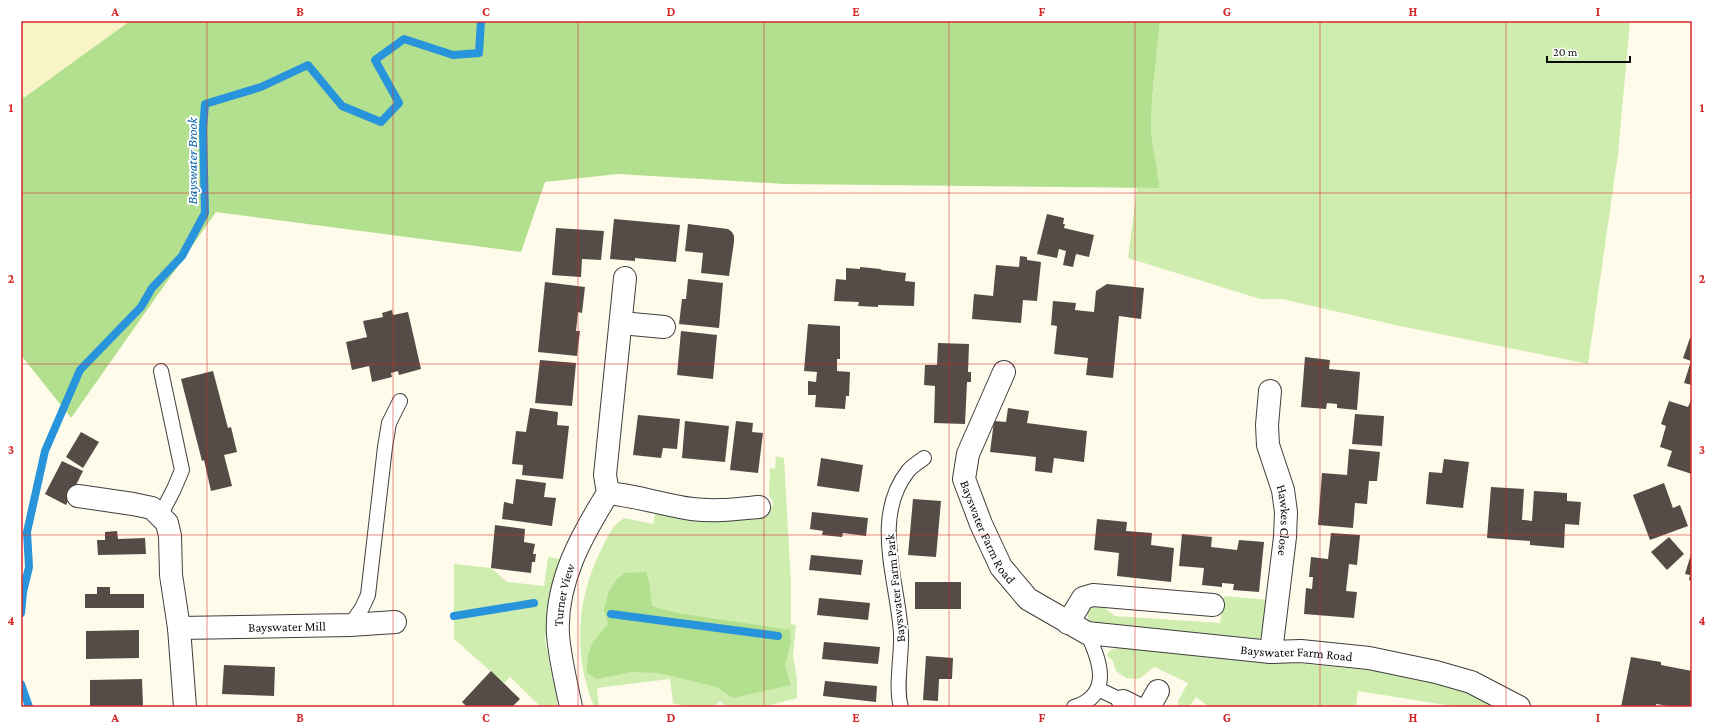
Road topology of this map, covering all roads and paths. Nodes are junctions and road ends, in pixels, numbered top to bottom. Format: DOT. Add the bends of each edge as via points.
graph roads {
  1 [pos="626,278"];
  2 [pos="621,323"];
  3 [pos="664,327"];
  4 [pos="161,371"];
  5 [pos="1004,372"];
  6 [pos="1270,391"];
  7 [pos="400,401"];
  8 [pos="924,458"];
  9 [pos="608,493"];
  10 [pos="78,496"];
  11 [pos="759,506"];
  12 [pos="160,516"];
  13 [pos="1213,605"];
  14 [pos="395,622"];
  15 [pos="1068,623"];
  16 [pos="350,625"];
  17 [pos="179,628"];
  18 [pos="1087,633"];
  19 [pos="1271,652"];
  20 [pos="1098,689"];
  21 [pos="1129,704"];
  22 [pos="185,707"];
  23 [pos="571,707"];
  24 [pos="901,707"];
  25 [pos="1074,707"];
  26 [pos="1519,707"];
  1 -- 2 [label="street"];
  2 -- 3 [label="street"];
  2 -- 9 [label="street" via="605,475"];
  4 -- 12 [label="lane" via="182,470"];
  5 -- 15 [label="street, Bayswater Farm Road" via="968,454 964,479 980,524 1001,567 1028,599"];
  6 -- 19 [label="street, Hawkes Close" via="1268,445 1283,490 1286,512"];
  7 -- 16 [label="lane" via="389,423 385,447 368,595"];
  8 -- 24 [label="lane, Bayswater Farm Park" via="909,470 898,486 891,508 888,533 901,634"];
  9 -- 11 [label="street" via="630,495 694,509 728,511"];
  9 -- 23 [label="street, Turner View" via="589,524 569,567 560,605 558,633"];
  10 -- 12 [label="street" via="152,508"];
  12 -- 17 [label="street" via="167,523 170,536 171,575"];
  13 -- 15 [label="street" via="1093,595 1083,598"];
  14 -- 16 [label="street, Bayswater Mill"];
  15 -- 18 [label="street, Bayswater Farm Road"];
  16 -- 17 [label="street, Bayswater Mill"];
  17 -- 22 [label="street"];
  18 -- 19 [label="street, Bayswater Farm Road"];
  18 -- 20 [label="lane" via="1100,667"];
  19 -- 26 [label="street, Bayswater Farm Road" via="1301,651 1369,658 1436,672 1471,682"];
  20 -- 21 [label="lane"];
  20 -- 25 [label="lane" via="1089,699"];
}
